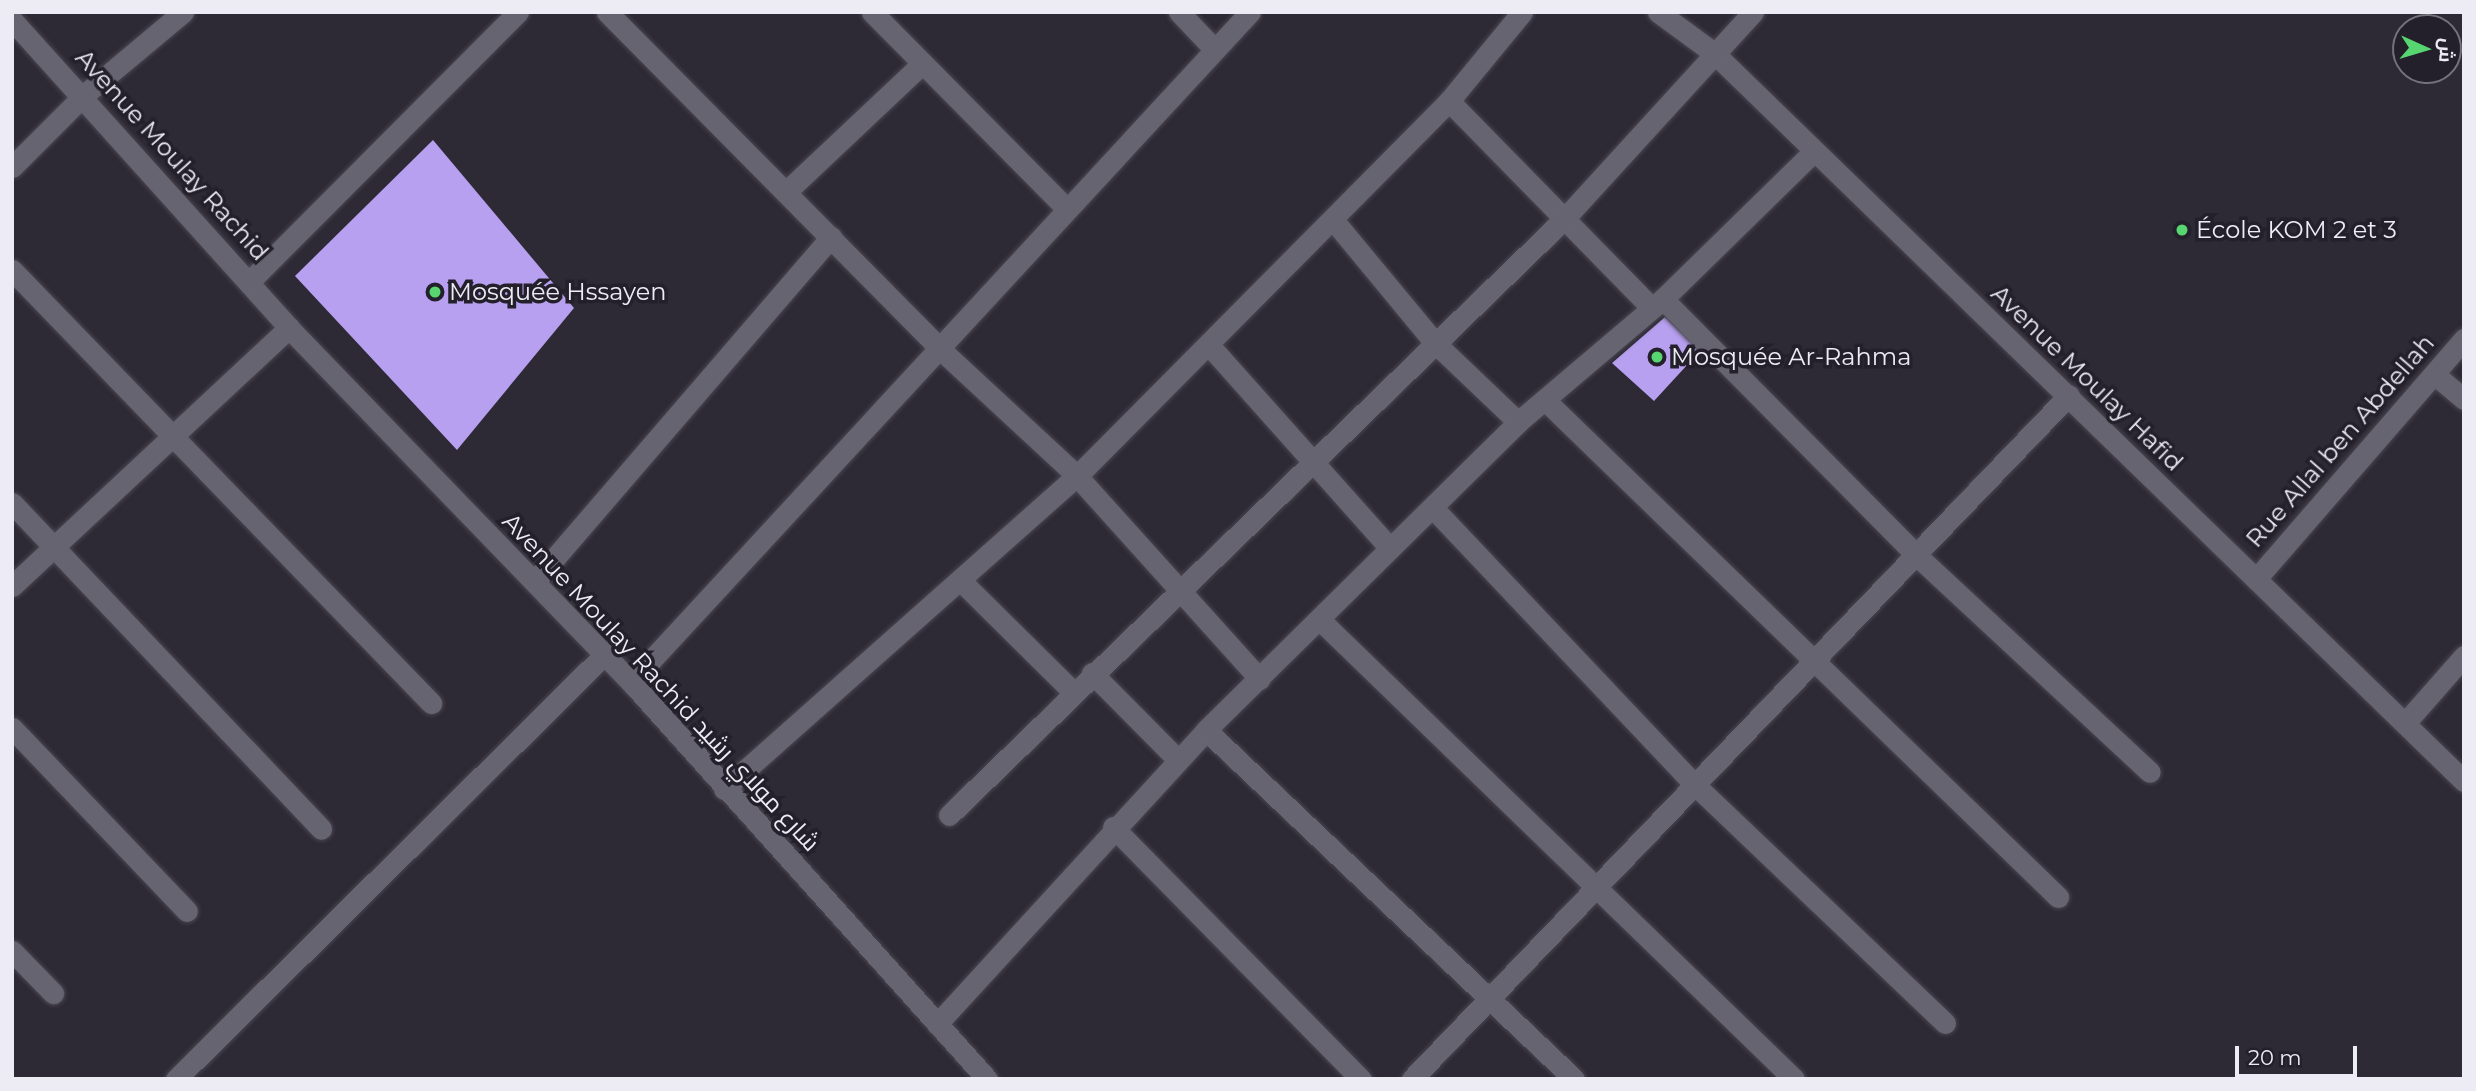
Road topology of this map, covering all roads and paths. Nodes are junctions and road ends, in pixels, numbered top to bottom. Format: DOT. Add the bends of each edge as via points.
graph roads {
  1 [pos="183,12"];
  2 [pos="519,12"];
  3 [pos="607,12"];
  4 [pos="872,12"];
  5 [pos="1179,12"];
  6 [pos="1250,12"];
  7 [pos="1522,12"];
  8 [pos="1658,12"];
  9 [pos="1753,12"];
  10 [pos="12,20"];
  11 [pos="1215,50"];
  12 [pos="1714,53"];
  13 [pos="923,63"];
  14 [pos="85,94"];
  15 [pos="1449,101"];
  16 [pos="1812,152"];
  17 [pos="12,167"];
  18 [pos="788,190"];
  19 [pos="1067,209"];
  20 [pos="1565,218"];
  21 [pos="1334,221"];
  22 [pos="831,237"];
  23 [pos="12,270"];
  24 [pos="249,282"];
  25 [pos="1657,303"];
  26 [pos="289,328"];
  27 [pos="2464,339"];
  28 [pos="1434,342"];
  29 [pos="1209,345"];
  30 [pos="939,348"];
  31 [pos="2434,374"];
  32 [pos="2069,395"];
  33 [pos="2464,399"];
  34 [pos="1546,401"];
  35 [pos="1518,422"];
  36 [pos="170,436"];
  37 [pos="1308,463"];
  38 [pos="1077,476"];
  39 [pos="12,503"];
  40 [pos="1433,508"];
  41 [pos="52,547"];
  42 [pos="1389,547"];
  43 [pos="1913,552"];
  44 [pos="2256,579"];
  45 [pos="960,580"];
  46 [pos="535,581"];
  47 [pos="12,586"];
  48 [pos="1175,591"];
  49 [pos="1318,619"];
  50 [pos="605,654"];
  51 [pos="2464,656"];
  52 [pos="1811,660"];
  53 [pos="1092,673"];
  54 [pos="1260,679"];
  55 [pos="631,682"];
  56 [pos="1073,692"];
  57 [pos="431,704"];
  58 [pos="2406,722"];
  59 [pos="12,728"];
  60 [pos="1206,730"];
  61 [pos="1178,760"];
  62 [pos="2150,772"];
  63 [pos="2464,781"];
  64 [pos="1693,783"];
  65 [pos="724,789"];
  66 [pos="949,815"];
  67 [pos="1113,827"];
  68 [pos="321,829"];
  69 [pos="1592,890"];
  70 [pos="2057,897"];
  71 [pos="187,911"];
  72 [pos="12,951"];
  73 [pos="53,993"];
  74 [pos="1490,997"];
  75 [pos="1945,1023"];
  76 [pos="937,1024"];
  77 [pos="176,1079"];
  78 [pos="987,1079"];
  79 [pos="1361,1079"];
  80 [pos="1412,1079"];
  81 [pos="1574,1079"];
  82 [pos="1794,1079"];
  1 -- 14 [label="street"];
  2 -- 24 [label="street"];
  3 -- 18 [label="street"];
  4 -- 13 [label="street"];
  5 -- 11 [label="street"];
  6 -- 11 [label="street"];
  7 -- 15 [label="street"];
  8 -- 12 [label="street, Avenue Moulay Hafid"];
  9 -- 12 [label="street"];
  10 -- 14 [label="street, Avenue Moulay Rachid"];
  11 -- 19 [label="street"];
  12 -- 16 [label="street, Avenue Moulay Hafid"];
  12 -- 20 [label="street"];
  13 -- 18 [label="street"];
  13 -- 19 [label="street"];
  14 -- 17 [label="street"];
  14 -- 24 [label="street, Avenue Moulay Rachid"];
  15 -- 20 [label="street"];
  15 -- 21 [label="street"];
  16 -- 25 [label="street"];
  16 -- 32 [label="street, Avenue Moulay Hafid"];
  18 -- 22 [label="street"];
  19 -- 30 [label="street"];
  20 -- 25 [label="street"];
  20 -- 28 [label="street"];
  21 -- 28 [label="street"];
  21 -- 29 [label="street"];
  22 -- 30 [label="street"];
  22 -- 46 [label="street"];
  23 -- 36 [label="street"];
  24 -- 26 [label="street, Avenue Moulay Rachid"];
  25 -- 34 [label="street"];
  25 -- 43 [label="street"];
  26 -- 36 [label="street"];
  26 -- 46 [label="street, Avenue Moulay Rachid شارع مولاي رشيد"];
  27 -- 31 [label="street, Rue Allal ben Abdellah"];
  28 -- 35 [label="street"];
  28 -- 37 [label="street"];
  29 -- 37 [label="street"];
  29 -- 38 [label="street"];
  30 -- 38 [label="street"];
  30 -- 55 [label="street"];
  31 -- 33 [label="street"];
  31 -- 44 [label="street, Rue Allal ben Abdellah"];
  32 -- 43 [label="street"];
  32 -- 44 [label="street, Avenue Moulay Hafid"];
  34 -- 35 [label="street"];
  34 -- 52 [label="street"];
  35 -- 40 [label="street"];
  36 -- 41 [label="street"];
  36 -- 57 [label="street"];
  37 -- 42 [label="street"];
  37 -- 48 [label="street"];
  38 -- 45 [label="street"];
  38 -- 48 [label="street"];
  39 -- 41 [label="street"];
  40 -- 42 [label="street"];
  40 -- 64 [label="street"];
  41 -- 47 [label="street"];
  41 -- 68 [label="street"];
  42 -- 49 [label="street"];
  43 -- 52 [label="street"];
  43 -- 62 [label="street"];
  44 -- 58 [label="street, Avenue Moulay Hafid"];
  45 -- 56 [label="street"];
  45 -- 65 [label="street"];
  46 -- 50 [label="street, Avenue Moulay Rachid شارع مولاي رشيد"];
  48 -- 53 [label="street"];
  48 -- 54 [label="street"];
  49 -- 54 [label="street"];
  49 -- 69 [label="street"];
  50 -- 55 [label="street, Avenue Moulay Rachid شارع مولاي رشيد"];
  50 -- 77 [label="street"];
  51 -- 58 [label="street"];
  52 -- 64 [label="street"];
  52 -- 70 [label="street"];
  53 -- 56 [label="street"];
  53 -- 61 [label="street"];
  54 -- 60 [label="street"];
  55 -- 65 [label="street, Avenue Moulay Rachid شارع مولاي رشيد"];
  56 -- 66 [label="street"];
  58 -- 63 [label="street, Avenue Moulay Hafid"];
  59 -- 71 [label="street"];
  60 -- 61 [label="street"];
  60 -- 74 [label="street"];
  61 -- 67 [label="street"];
  64 -- 69 [label="street"];
  64 -- 75 [label="street"];
  65 -- 76 [label="street, Avenue Moulay Rachid شارع مولاي رشيد"];
  67 -- 76 [label="street"];
  67 -- 79 [label="street"];
  69 -- 74 [label="street"];
  69 -- 82 [label="street"];
  72 -- 73 [label="street"];
  74 -- 80 [label="street"];
  74 -- 81 [label="street"];
  76 -- 78 [label="street, Avenue Moulay Rachid شارع مولاي رشيد"];
}
